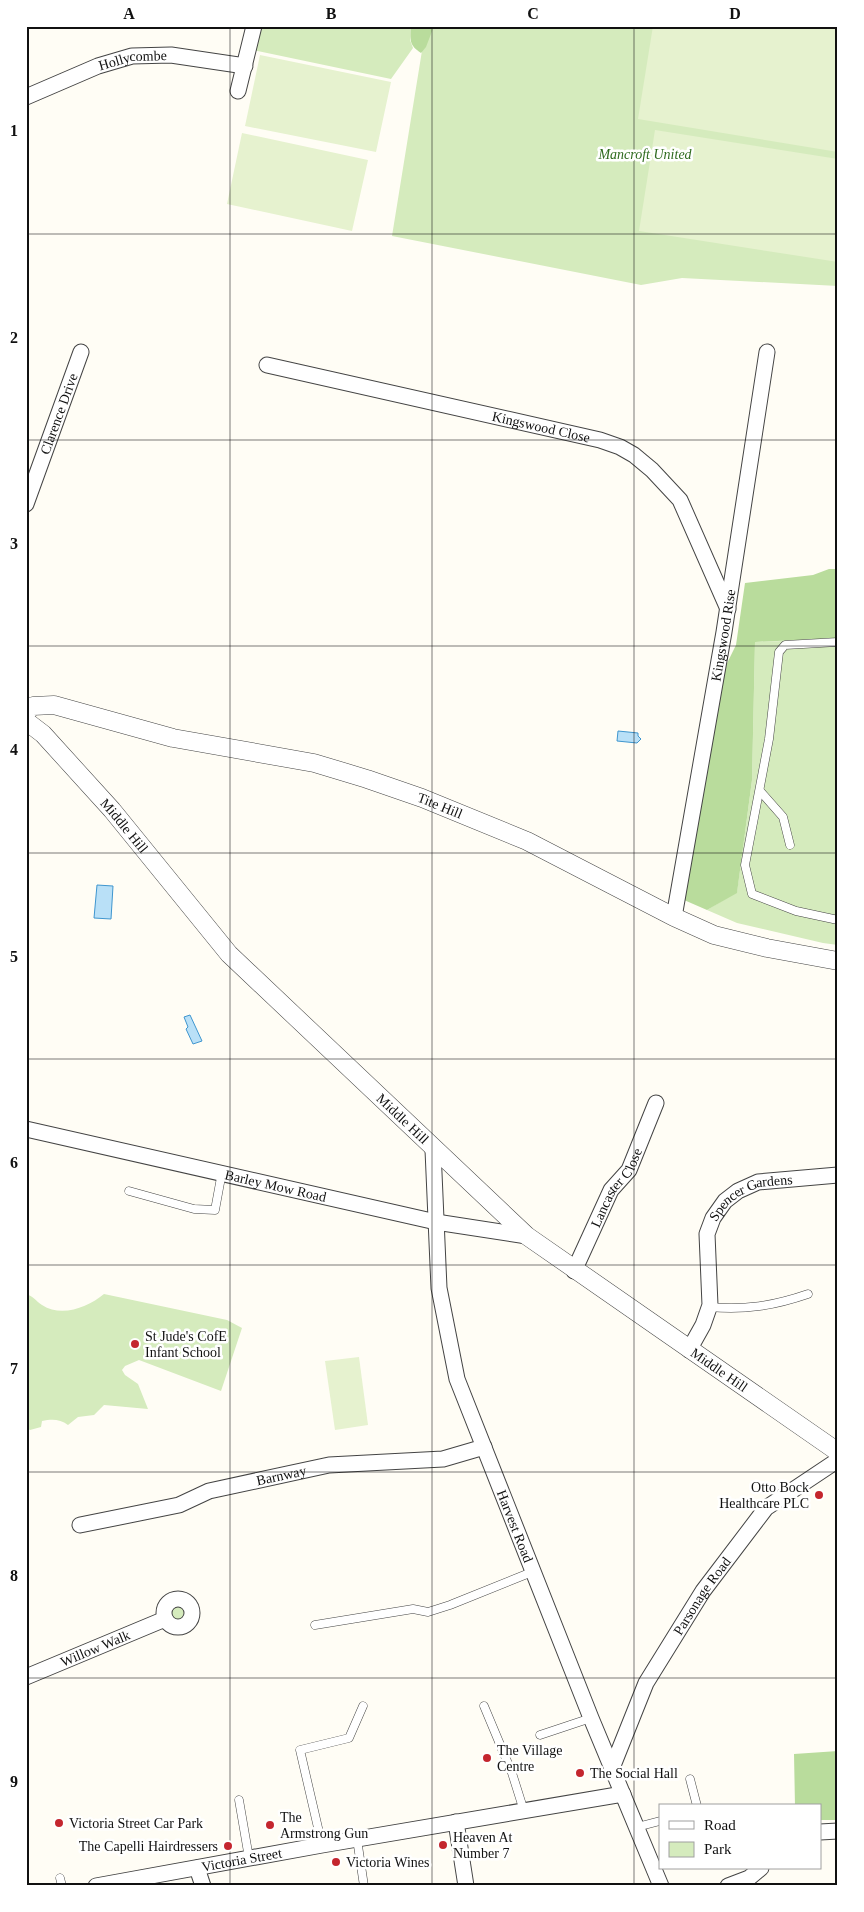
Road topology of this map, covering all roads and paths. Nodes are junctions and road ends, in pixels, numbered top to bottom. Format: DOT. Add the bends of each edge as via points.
graph roads {
  1 [pos="254,26"];
  2 [pos="245,66"];
  3 [pos="238,92"];
  4 [pos="26,97"];
  5 [pos="81,352"];
  6 [pos="767,352"];
  7 [pos="267,365"];
  8 [pos="26,504"];
  9 [pos="728,609"];
  10 [pos="838,642"];
  11 [pos="26,712"];
  12 [pos="26,721"];
  13 [pos="760,791"];
  14 [pos="790,845"];
  15 [pos="674,917"];
  16 [pos="838,920"];
  17 [pos="838,961"];
  18 [pos="656,1103"];
  19 [pos="26,1129"];
  20 [pos="433,1150"];
  21 [pos="222,1172"];
  22 [pos="838,1175"];
  23 [pos="128,1190"];
  24 [pos="436,1222"];
  25 [pos="527,1236"];
  26 [pos="574,1271"];
  27 [pos="808,1294"];
  28 [pos="709,1307"];
  29 [pos="689,1350"];
  30 [pos="484,1447"];
  31 [pos="838,1452"];
  32 [pos="838,1460"];
  33 [pos="80,1525"];
  34 [pos="532,1572"];
  35 [pos="165,1619"];
  36 [pos="315,1625"];
  37 [pos="26,1676"];
  38 [pos="364,1706"];
  39 [pos="484,1706"];
  40 [pos="591,1718"];
  41 [pos="540,1735"];
  42 [pos="612,1768"];
  43 [pos="690,1778"];
  44 [pos="623,1794"];
  45 [pos="239,1800"];
  46 [pos="696,1804"];
  47 [pos="524,1811"];
  48 [pos="659,1821"];
  49 [pos="456,1822"];
  50 [pos="637,1827"];
  51 [pos="838,1831"];
  52 [pos="822,1832"];
  53 [pos="357,1839"];
  54 [pos="322,1845"];
  55 [pos="249,1858"];
  56 [pos="197,1868"];
  57 [pos="758,1870"];
  58 [pos="96,1886"];
  59 [pos="203,1886"];
  60 [pos="364,1886"];
  61 [pos="466,1886"];
  62 [pos="660,1886"];
  63 [pos="728,1886"];
  1 -- 2 [label="street"];
  2 -- 3 [label="street"];
  2 -- 4 [label="street, Hollycombe" via="171,55 132,56 98,66"];
  5 -- 8 [label="street, Clarence Drive"];
  6 -- 9 [label="street, Kingswood Rise"];
  7 -- 9 [label="street, Kingswood Close" via="620,447 652,470 680,500"];
  9 -- 15 [label="street, Kingswood Rise"];
  10 -- 13 [label="lane" via="785,645 779,652"];
  11 -- 15 [label="street, Tite Hill" via="33,706 54,706 173,738 314,763 367,779 526,841"];
  12 -- 20 [label="street, Middle Hill" via="43,734 112,810 229,954"];
  13 -- 14 [label="lane" via="782,817"];
  13 -- 16 [label="lane" via="745,865 752,894 796,911"];
  15 -- 17 [label="street, Tite Hill" via="739,942"];
  18 -- 26 [label="street, Lancaster Close" via="628,1170 611,1190"];
  19 -- 21 [label="street, Barley Mow Road"];
  20 -- 24 [label="street, Harvest Road"];
  20 -- 25 [label="street, Middle Hill"];
  21 -- 23 [label="lane" via="215,1210 194,1210"];
  21 -- 24 [label="street, Barley Mow Road"];
  22 -- 28 [label="street, Spencer Gardens" via="758,1182 725,1201 707,1234"];
  24 -- 25 [label="street, Barley Mow Road"];
  24 -- 30 [label="street, Harvest Road" via="439,1288 456,1379"];
  25 -- 26 [label="street, Middle Hill"];
  26 -- 29 [label="street, Middle Hill"];
  27 -- 28 [label="lane" via="748,1309"];
  28 -- 29 [label="street, Spencer Gardens"];
  29 -- 31 [label="street, Middle Hill"];
  30 -- 33 [label="street, Barnway" via="444,1459 329,1465 209,1491 179,1505"];
  30 -- 34 [label="street, Harvest Road"];
  32 -- 42 [label="street, Parsonage Road" via="766,1508 703,1591 646,1683"];
  34 -- 36 [label="lane" via="428,1612 413,1609"];
  34 -- 40 [label="street, Harvest Road"];
  35 -- 37 [label="street, Willow Walk"];
  38 -- 54 [label="lane" via="350,1738 300,1750"];
  39 -- 47 [label="lane"];
  40 -- 41 [label="lane"];
  40 -- 42 [label="street, Harvest Road"];
  42 -- 44 [label="street, Harvest Road"];
  43 -- 46 [label="lane"];
  44 -- 47 [label="street, Victoria Street"];
  44 -- 50 [label="street, Harvest Road"];
  45 -- 55 [label="lane"];
  47 -- 49 [label="street, Victoria Street"];
  48 -- 50 [label="lane"];
  49 -- 53 [label="street, Victoria Street"];
  49 -- 61 [label="street"];
  50 -- 62 [label="street, Harvest Road"];
  51 -- 52 [label="street"];
  53 -- 54 [label="street, Victoria Street"];
  53 -- 60 [label="lane"];
  54 -- 55 [label="street, Victoria Street"];
  55 -- 56 [label="street, Victoria Street"];
  56 -- 58 [label="street, Victoria Street"];
  56 -- 59 [label="street"];
  57 -- 63 [label="street" via="749,1878"];
}
